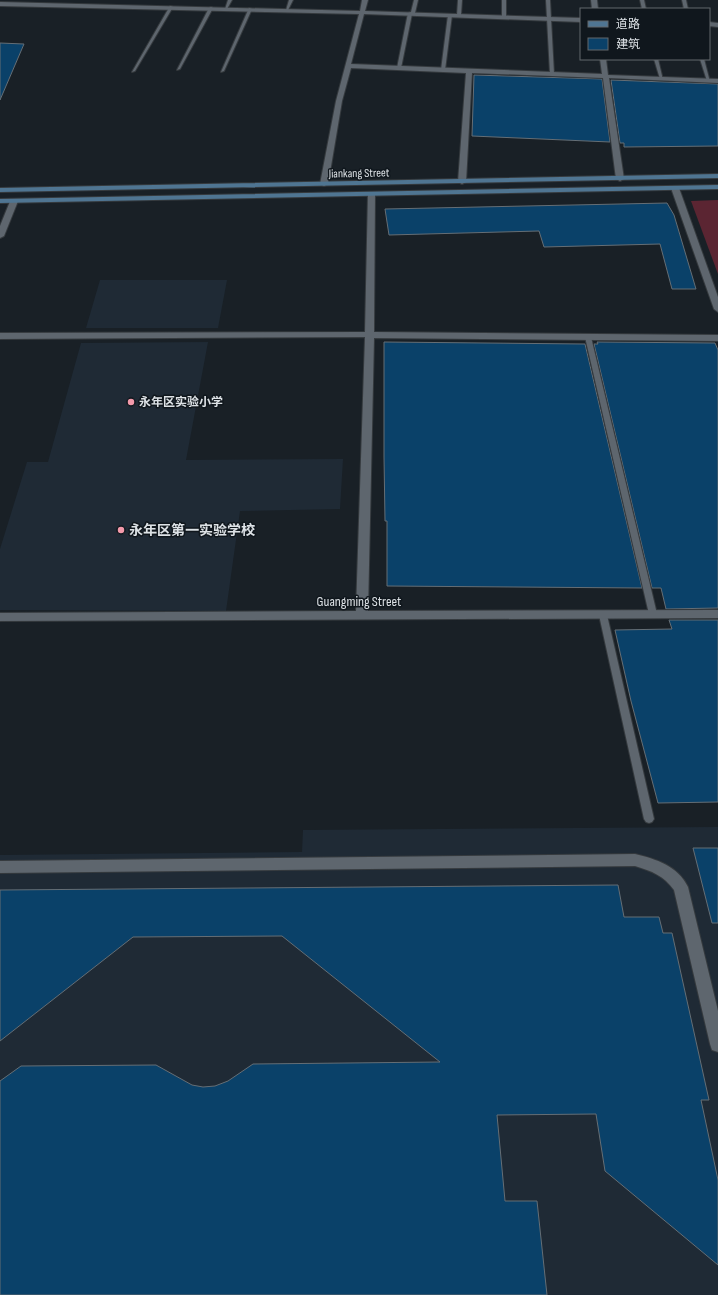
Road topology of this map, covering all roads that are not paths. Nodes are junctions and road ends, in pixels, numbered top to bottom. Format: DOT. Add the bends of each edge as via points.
graph roads {
  1 [pos="230,0"];
  2 [pos="291,0"];
  3 [pos="365,0"];
  4 [pos="416,0"];
  5 [pos="460,0"];
  6 [pos="504,0"];
  7 [pos="548,0"];
  8 [pos="56,2"];
  9 [pos="0,4"];
  10 [pos="170,7"];
  11 [pos="211,8"];
  12 [pos="226,8"];
  13 [pos="250,8"];
  14 [pos="287,9"];
  15 [pos="362,12"];
  16 [pos="412,13"];
  17 [pos="450,15"];
  18 [pos="459,15"];
  19 [pos="504,17"];
  20 [pos="549,18"];
  21 [pos="580,20"];
  22 [pos="603,60"];
  23 [pos="656,60"];
  24 [pos="702,60"];
  25 [pos="348,66"];
  26 [pos="399,68"];
  27 [pos="178,69"];
  28 [pos="443,70"];
  29 [pos="133,71"];
  30 [pos="222,71"];
  31 [pos="469,71"];
  32 [pos="552,74"];
  33 [pos="605,76"];
  34 [pos="662,79"];
  35 [pos="709,81"];
  36 [pos="718,81"];
  37 [pos="718,176"];
  38 [pos="620,179"];
  39 [pos="462,182"];
  40 [pos="324,184"];
  41 [pos="718,187"];
  42 [pos="675,188"];
  43 [pos="0,190"];
  44 [pos="372,194"];
  45 [pos="14,200"];
  46 [pos="0,201"];
  47 [pos="0,236"];
  48 [pos="718,309"];
  49 [pos="370,335"];
  50 [pos="0,336"];
  51 [pos="588,337"];
  52 [pos="718,338"];
  53 [pos="653,614"];
  54 [pos="718,614"];
  55 [pos="603,615"];
  56 [pos="362,616"];
  57 [pos="0,617"];
  58 [pos="649,819"];
  59 [pos="0,867"];
  60 [pos="718,1044"];
  1 -- 12 [label="lane"];
  2 -- 14 [label="lane"];
  3 -- 15 [label="street"];
  4 -- 16 [label="lane"];
  5 -- 18 [label="lane"];
  6 -- 19 [label="lane"];
  7 -- 20 [label="lane"];
  8 -- 9 [label="street"];
  8 -- 10 [label="street"];
  10 -- 11 [label="street"];
  10 -- 29 [label="lane"];
  11 -- 12 [label="street"];
  11 -- 27 [label="lane"];
  12 -- 13 [label="street"];
  13 -- 14 [label="street"];
  13 -- 30 [label="lane"];
  14 -- 15 [label="street"];
  15 -- 16 [label="street"];
  15 -- 25 [label="street"];
  16 -- 17 [label="street"];
  16 -- 26 [label="lane"];
  17 -- 18 [label="street"];
  17 -- 28 [label="lane"];
  18 -- 19 [label="street"];
  19 -- 20 [label="street"];
  20 -- 21 [label="street"];
  20 -- 32 [label="lane"];
  22 -- 33 [label="street"];
  23 -- 34 [label="lane"];
  24 -- 35 [label="lane"];
  25 -- 26 [label="street"];
  25 -- 40 [label="street"];
  26 -- 28 [label="street"];
  28 -- 31 [label="street"];
  31 -- 32 [label="street"];
  31 -- 39 [label="street"];
  32 -- 33 [label="street"];
  33 -- 34 [label="street"];
  33 -- 38 [label="street"];
  34 -- 35 [label="street"];
  35 -- 36 [label="street"];
  37 -- 38 [label="main road, Jiankang Street"];
  38 -- 39 [label="main road, Jiankang Street"];
  39 -- 40 [label="main road, Jiankang Street"];
  40 -- 43 [label="main road, Jiankang Street"];
  41 -- 42 [label="main road, Jiankang Street"];
  42 -- 44 [label="main road, Jiankang Street"];
  42 -- 48 [label="street"];
  44 -- 45 [label="main road, Jiankang Street"];
  44 -- 49 [label="street"];
  45 -- 46 [label="main road, Jiankang Street"];
  45 -- 47 [label="street"];
  49 -- 50 [label="street"];
  49 -- 51 [label="street"];
  49 -- 56 [label="street"];
  51 -- 52 [label="street"];
  51 -- 53 [label="lane"];
  53 -- 54 [label="street, Guangming Street"];
  53 -- 55 [label="street, Guangming Street"];
  55 -- 56 [label="street, Guangming Street"];
  55 -- 58 [label="lane"];
  56 -- 57 [label="street, Guangming Street"];
  59 -- 60 [label="street" via="635,860 655,865 672,874 681,887"];
}
